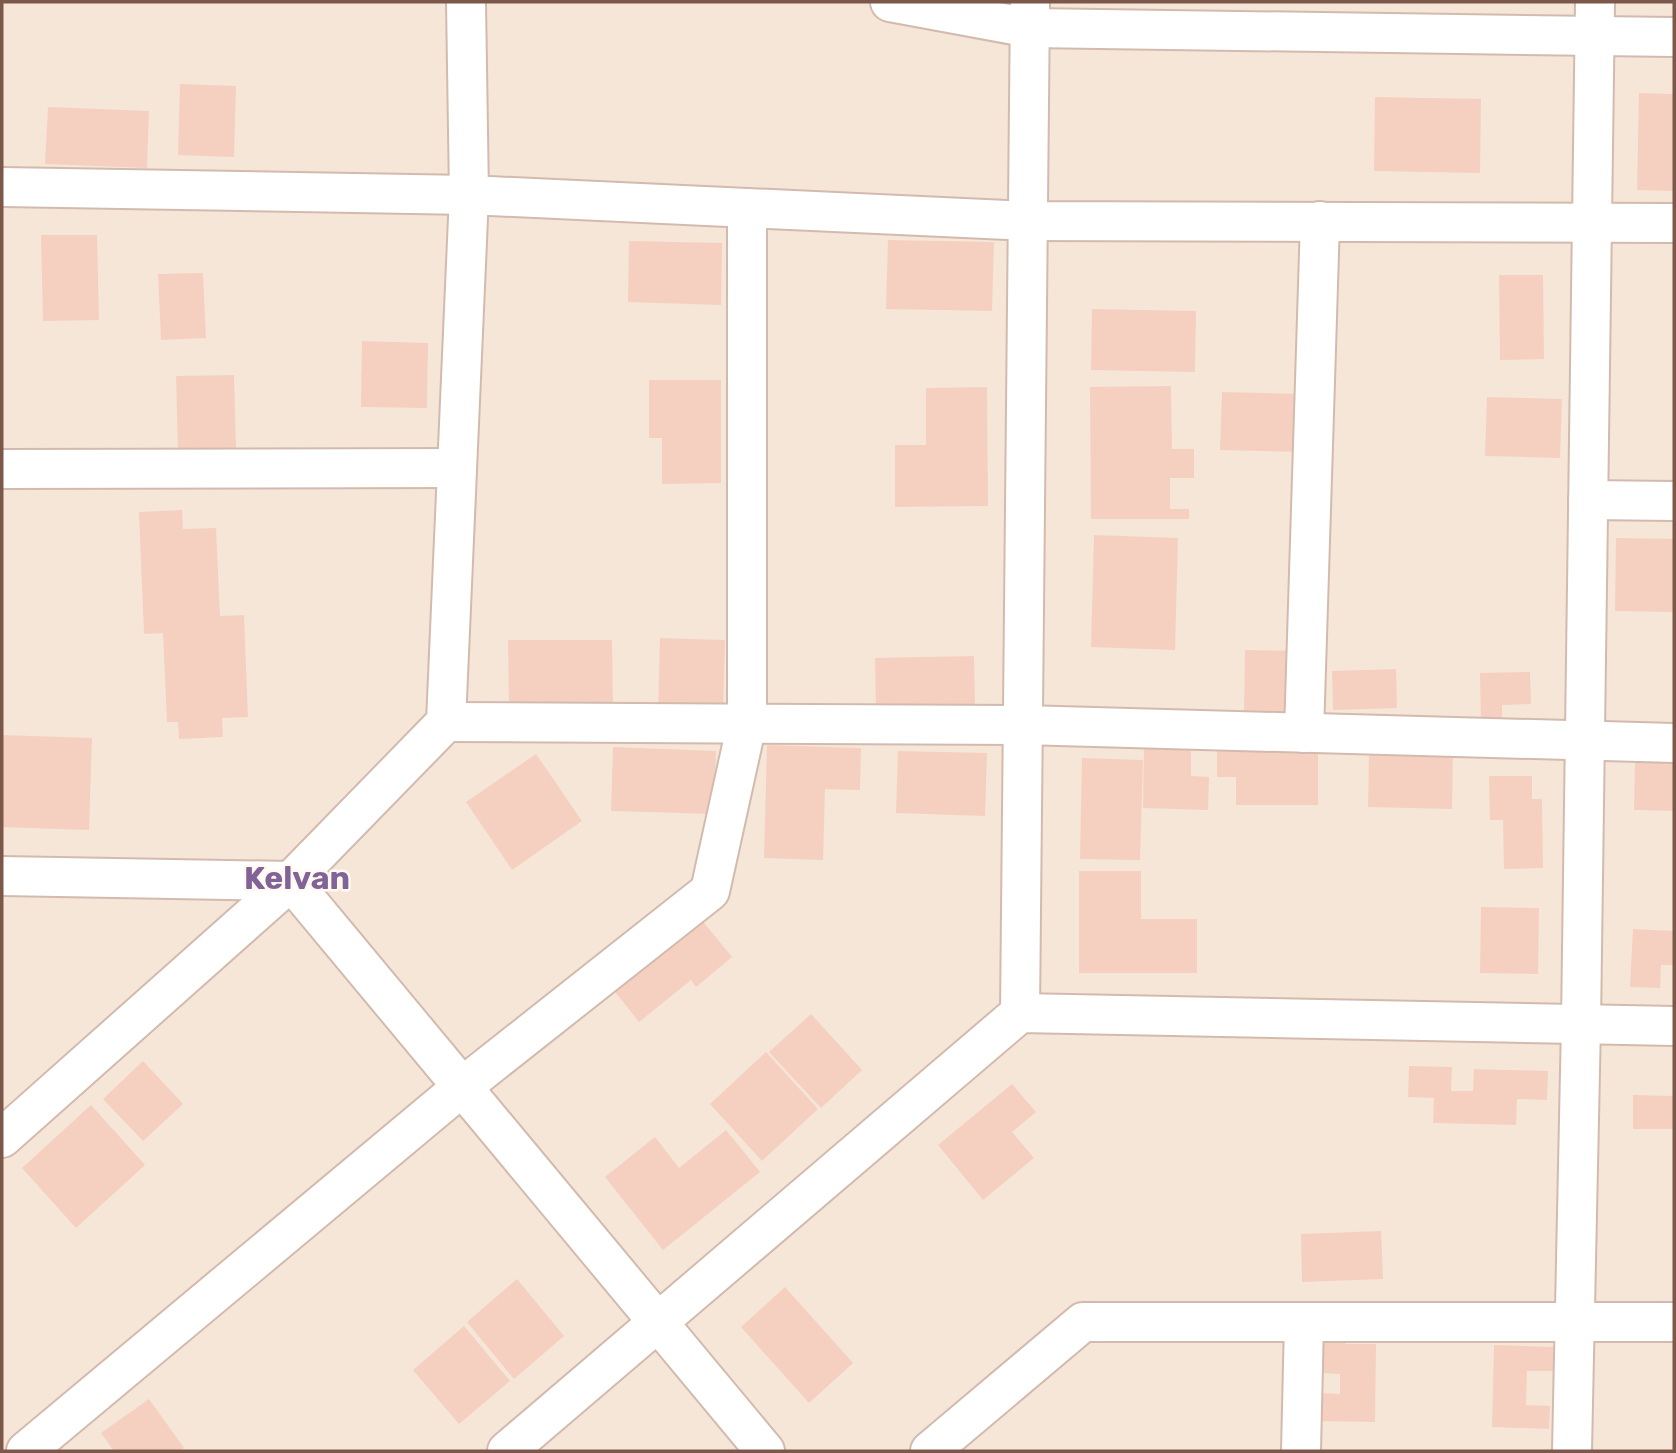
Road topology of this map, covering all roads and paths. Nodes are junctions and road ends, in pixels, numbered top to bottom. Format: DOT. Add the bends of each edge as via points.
graph roads {
  1 [pos="466,2"];
  2 [pos="890,2"];
  3 [pos="1030,15"];
  4 [pos="1594,18"];
  5 [pos="1674,37"];
  6 [pos="2,187"];
  7 [pos="469,195"];
  8 [pos="747,208"];
  9 [pos="1028,221"];
  10 [pos="1321,221"];
  11 [pos="1591,221"];
  12 [pos="1674,223"];
  13 [pos="457,468"];
  14 [pos="2,469"];
  15 [pos="1588,500"];
  16 [pos="1674,501"];
  17 [pos="446,722"];
  18 [pos="747,723"];
  19 [pos="1023,725"];
  20 [pos="1304,733"];
  21 [pos="1585,742"];
  22 [pos="1674,743"];
  23 [pos="2,876"];
  24 [pos="291,881"];
  25 [pos="1020,1013"];
  26 [pos="1581,1024"];
  27 [pos="1674,1026"];
  28 [pos="462,1087"];
  29 [pos="2,1138"];
  30 [pos="1304,1322"];
  31 [pos="1575,1322"];
  32 [pos="1674,1322"];
  33 [pos="657,1323"];
  34 [pos="26,1451"];
  35 [pos="507,1451"];
  36 [pos="765,1451"];
  37 [pos="930,1451"];
  38 [pos="1301,1451"];
  39 [pos="1572,1451"];
  1 -- 7 [label="street"];
  2 -- 3 [label="street"];
  3 -- 4 [label="street"];
  3 -- 9 [label="street"];
  4 -- 5 [label="street"];
  4 -- 11 [label="street"];
  6 -- 7 [label="street"];
  7 -- 8 [label="street"];
  7 -- 13 [label="street"];
  8 -- 9 [label="street"];
  8 -- 18 [label="street"];
  9 -- 10 [label="street"];
  9 -- 19 [label="street"];
  10 -- 11 [label="street"];
  10 -- 20 [label="street"];
  11 -- 12 [label="street"];
  11 -- 15 [label="street"];
  13 -- 14 [label="street"];
  13 -- 17 [label="street"];
  15 -- 16 [label="street"];
  15 -- 21 [label="street"];
  17 -- 18 [label="street"];
  17 -- 24 [label="street"];
  18 -- 19 [label="street"];
  18 -- 28 [label="street" via="710,891"];
  19 -- 20 [label="street"];
  19 -- 25 [label="street"];
  20 -- 21 [label="street"];
  21 -- 22 [label="street"];
  21 -- 26 [label="street"];
  23 -- 24 [label="street"];
  24 -- 28 [label="street"];
  24 -- 29 [label="street"];
  25 -- 26 [label="street"];
  25 -- 33 [label="street"];
  26 -- 27 [label="street"];
  26 -- 31 [label="street"];
  28 -- 33 [label="street"];
  28 -- 34 [label="street"];
  30 -- 31 [label="street"];
  30 -- 37 [label="street" via="1083,1322"];
  30 -- 38 [label="street"];
  31 -- 32 [label="street"];
  31 -- 39 [label="street"];
  33 -- 35 [label="street"];
  33 -- 36 [label="street"];
}
